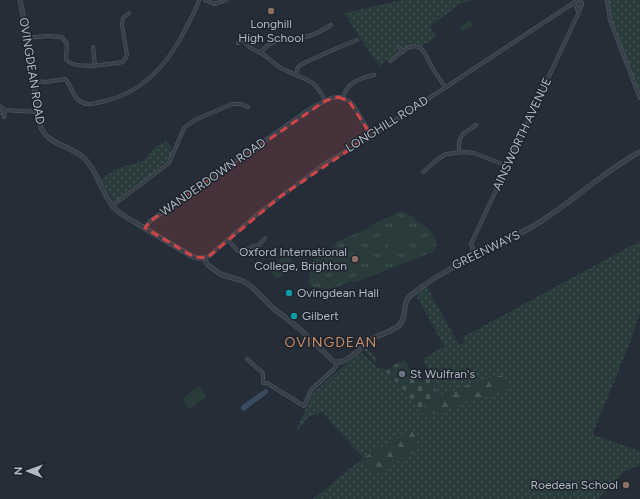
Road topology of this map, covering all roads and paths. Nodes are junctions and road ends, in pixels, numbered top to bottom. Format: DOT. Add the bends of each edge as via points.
graph roads {
  1 [pos="20,0"];
  2 [pos="199,0"];
  3 [pos="205,0"];
  4 [pos="226,0"];
  5 [pos="579,0"];
  6 [pos="607,0"];
  7 [pos="574,3"];
  8 [pos="129,13"];
  9 [pos="578,14"];
  10 [pos="324,23"];
  11 [pos="331,25"];
  12 [pos="327,28"];
  13 [pos="250,37"];
  14 [pos="27,38"];
  15 [pos="344,39"];
  16 [pos="244,40"];
  17 [pos="358,40"];
  18 [pos="238,43"];
  19 [pos="346,44"];
  20 [pos="93,47"];
  21 [pos="399,47"];
  22 [pos="403,52"];
  23 [pos="261,53"];
  24 [pos="390,61"];
  25 [pos="95,66"];
  26 [pos="296,74"];
  27 [pos="374,75"];
  28 [pos="33,81"];
  29 [pos="445,87"];
  30 [pos="343,98"];
  31 [pos="640,98"];
  32 [pos="325,100"];
  33 [pos="0,106"];
  34 [pos="248,107"];
  35 [pos="5,110"];
  36 [pos="38,112"];
  37 [pos="0,113"];
  38 [pos="4,117"];
  39 [pos="281,123"];
  40 [pos="476,125"];
  41 [pos="284,127"];
  42 [pos="464,129"];
  43 [pos="466,132"];
  44 [pos="371,135"];
  45 [pos="459,152"];
  46 [pos="640,152"];
  47 [pos="426,165"];
  48 [pos="507,166"];
  49 [pos="428,169"];
  50 [pos="423,172"];
  51 [pos="112,206"];
  52 [pos="145,228"];
  53 [pos="265,238"];
  54 [pos="228,240"];
  55 [pos="259,245"];
  56 [pos="261,249"];
  57 [pos="475,255"];
  58 [pos="204,258"];
  59 [pos="246,359"];
  60 [pos="338,362"];
  1 -- 14 [label="street, OVINGDEAN ROAD"];
  2 -- 28 [label="street" via="181,38 165,62 148,80 125,95 86,104 78,101 66,79"];
  3 -- 4 [label="street" via="214,4"];
  5 -- 7 [label="street, LONGHILL ROAD"];
  5 -- 9 [label="street, AINSWORTH AVENUE" via="582,4"];
  6 -- 31 [label="street" via="610,20"];
  7 -- 9 [label="street"];
  7 -- 29 [label="street, LONGHILL ROAD"];
  8 -- 25 [label="street" via="123,18 122,25 126,59 123,62"];
  9 -- 48 [label="street, AINSWORTH AVENUE"];
  10 -- 12 [label="street"];
  11 -- 12 [label="street"];
  12 -- 23 [label="street" via="307,37 272,42 265,46"];
  13 -- 16 [label="street"];
  14 -- 25 [label="street" via="62,38 67,44 67,62"];
  14 -- 28 [label="street, OVINGDEAN ROAD"];
  15 -- 19 [label="street"];
  16 -- 18 [label="street"];
  16 -- 23 [label="street" via="249,48"];
  17 -- 19 [label="street"];
  19 -- 26 [label="street" via="302,64"];
  20 -- 25 [label="street"];
  21 -- 22 [label="street"];
  22 -- 24 [label="street"];
  22 -- 29 [label="street" via="415,47 424,51"];
  23 -- 26 [label="street" via="279,67"];
  26 -- 32 [label="street" via="314,84"];
  27 -- 30 [label="street" via="350,85"];
  28 -- 36 [label="street, OVINGDEAN ROAD"];
  29 -- 44 [label="street, LONGHILL ROAD"];
  30 -- 32 [label="street, WANDERDOWN ROAD" via="333,97"];
  30 -- 44 [label="street" via="353,105"];
  32 -- 41 [label="street, WANDERDOWN ROAD"];
  33 -- 35 [label="street"];
  34 -- 51 [label="street" via="232,104 195,120 184,128 169,163"];
  35 -- 36 [label="street"];
  35 -- 37 [label="street"];
  35 -- 38 [label="street"];
  36 -- 51 [label="street, OVINGDEAN ROAD" via="40,127 45,135 84,158 95,171"];
  39 -- 41 [label="street"];
  40 -- 43 [label="street"];
  41 -- 52 [label="street, WANDERDOWN ROAD" via="152,219"];
  42 -- 43 [label="street"];
  43 -- 45 [label="street" via="460,138"];
  44 -- 54 [label="street, LONGHILL ROAD" via="295,185"];
  45 -- 48 [label="street" via="471,152"];
  45 -- 49 [label="street" via="443,156"];
  46 -- 57 [label="street, GREENWAYS" via="539,223"];
  47 -- 49 [label="street"];
  48 -- 57 [label="street, AINSWORTH AVENUE" via="471,244"];
  49 -- 50 [label="street"];
  51 -- 52 [label="street, OVINGDEAN ROAD"];
  52 -- 58 [label="street, OVINGDEAN ROAD" via="191,256"];
  53 -- 55 [label="street"];
  54 -- 55 [label="street" via="241,253"];
  54 -- 58 [label="street, LONGHILL ROAD"];
  55 -- 56 [label="street"];
  57 -- 60 [label="street, GREENWAYS" via="454,265 410,295 405,303 403,319 398,326 372,339 347,359"];
  58 -- 60 [label="street, OVINGDEAN ROAD" via="207,264 220,274 243,281 252,287 333,361"];
  59 -- 60 [label="street" via="262,372 263,383 304,406 311,390"];
}
